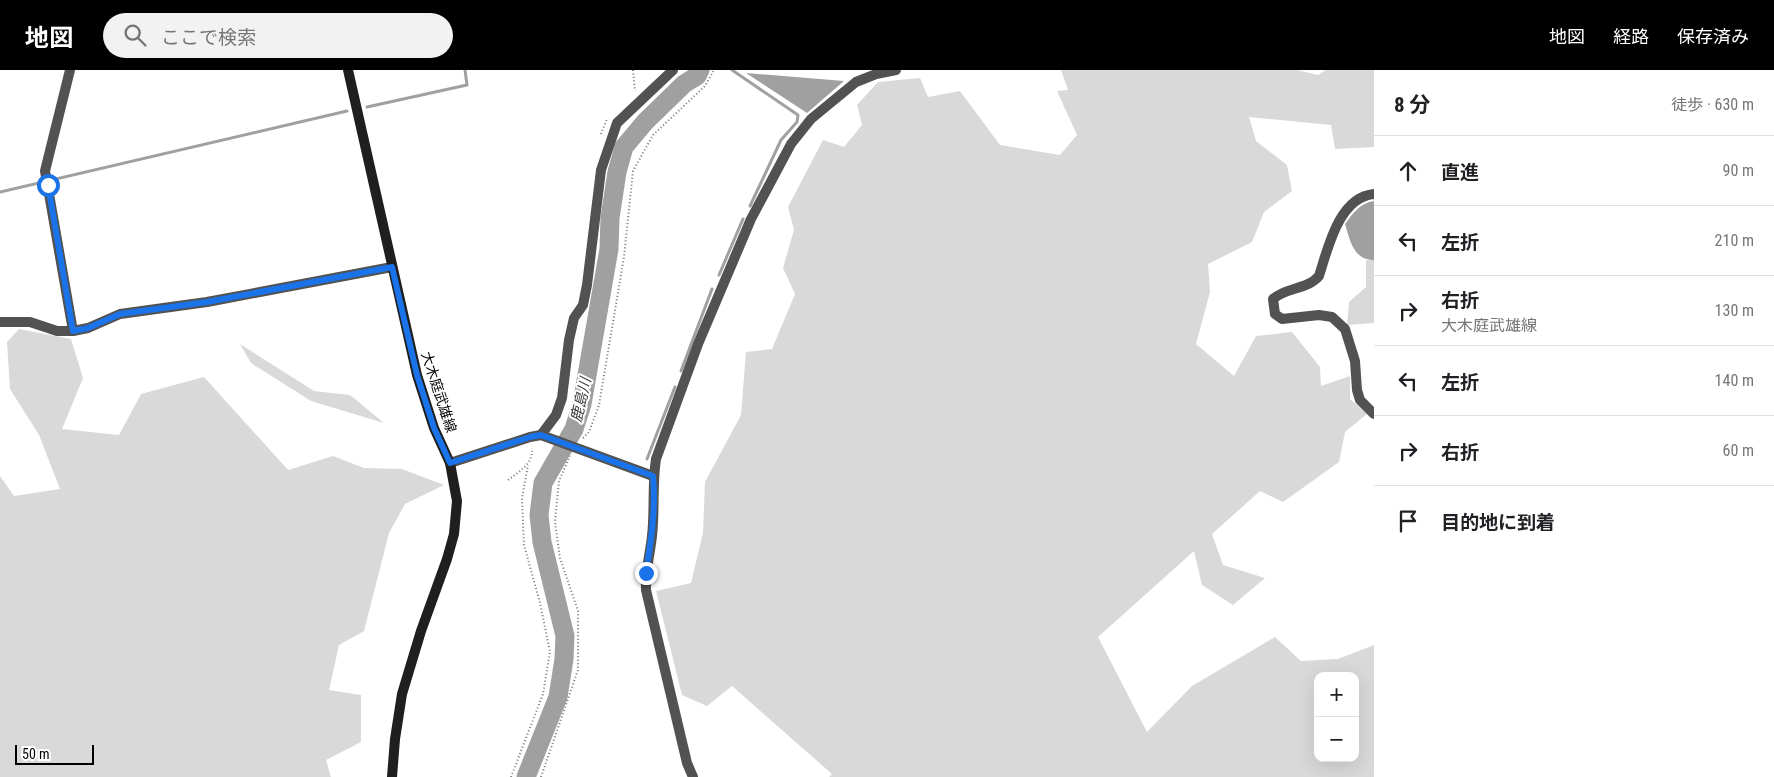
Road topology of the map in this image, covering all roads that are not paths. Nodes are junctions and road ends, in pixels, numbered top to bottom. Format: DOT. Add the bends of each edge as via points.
graph roads {
  1 [pos="70,70"];
  2 [pos="348,70"];
  3 [pos="673,70"];
  4 [pos="856,70"];
  5 [pos="896,70"];
  6 [pos="856,82"];
  7 [pos="1374,194"];
  8 [pos="392,267"];
  9 [pos="0,322"];
  10 [pos="73,331"];
  11 [pos="1374,414"];
  12 [pos="544,435"];
  13 [pos="450,463"];
  14 [pos="653,476"];
  15 [pos="392,777"];
  16 [pos="693,777"];
  1 -- 10 [label="street" via="46,171"];
  2 -- 8 [label="main road, 大木庭武雄線"];
  3 -- 12 [label="street" via="617,123 601,170 587,285 569,340 562,398"];
  4 -- 6 [label="street"];
  5 -- 6 [label="street"];
  6 -- 14 [label="street" via="811,119 792,144 751,220 662,438"];
  7 -- 11 [label="street" via="1355,202 1336,224 1319,276 1313,282 1280,293 1273,299 1275,314 1282,319 1318,315 1332,317 1346,329 1356,361 1360,400"];
  8 -- 10 [label="street" via="207,302 120,314"];
  8 -- 13 [label="main road, 大木庭武雄線" via="417,375 434,428"];
  9 -- 10 [label="street" via="30,322 57,331"];
  12 -- 13 [label="street"];
  12 -- 14 [label="street"];
  13 -- 15 [label="main road, 大木庭武雄線" via="457,501 454,534 402,694 394,739"];
  14 -- 16 [label="street" via="652,536 646,590"];
}
